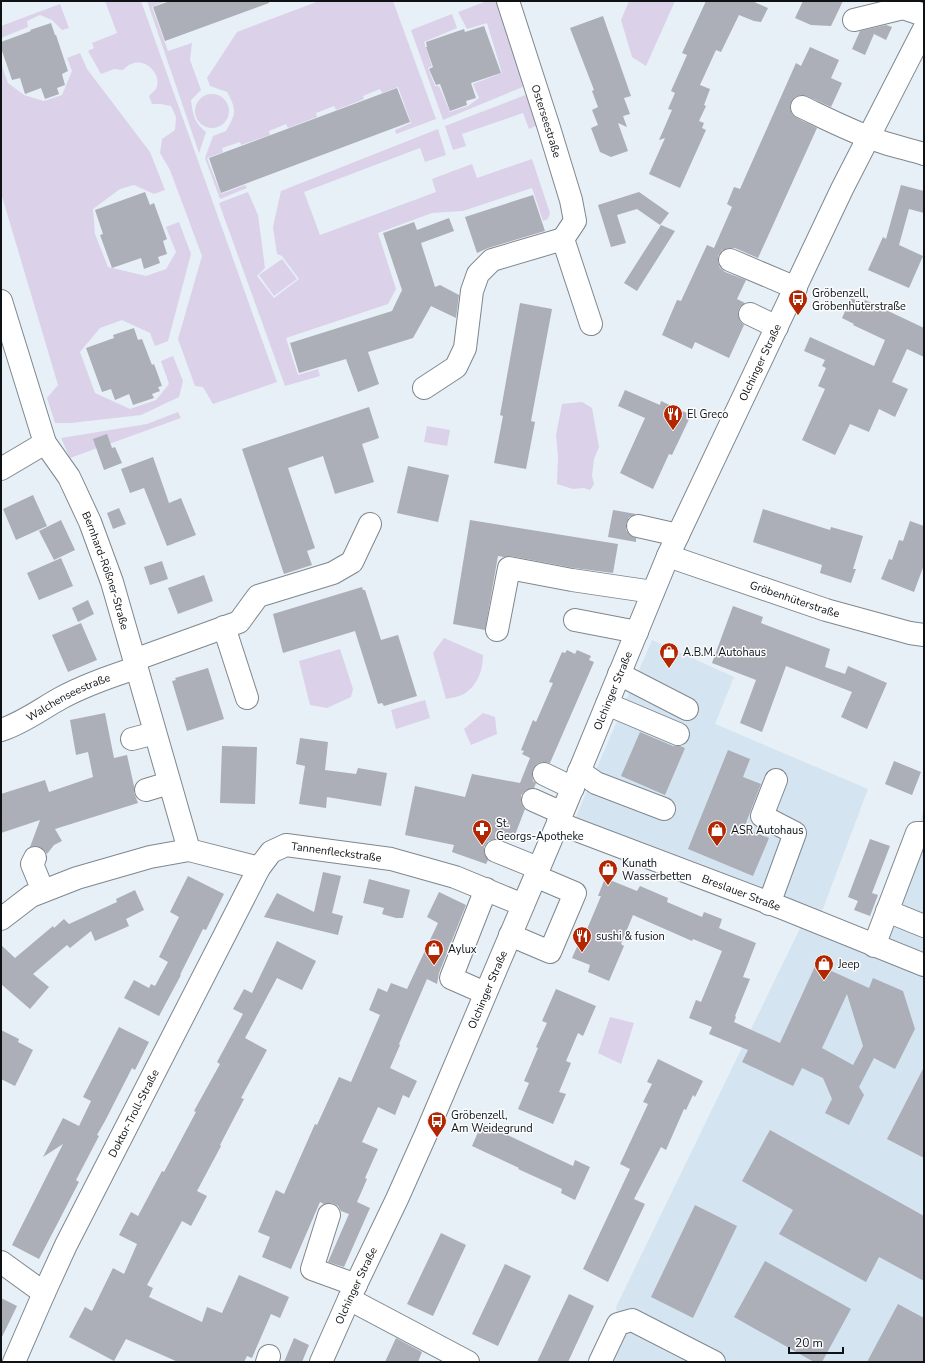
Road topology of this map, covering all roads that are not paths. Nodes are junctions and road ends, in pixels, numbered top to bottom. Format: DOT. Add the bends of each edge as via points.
graph roads {
  1 [pos="508,1"];
  2 [pos="924,15"];
  3 [pos="854,20"];
  4 [pos="924,28"];
  5 [pos="802,107"];
  6 [pos="868,137"];
  7 [pos="924,154"];
  8 [pos="563,239"];
  9 [pos="732,257"];
  10 [pos="798,284"];
  11 [pos="1,301"];
  12 [pos="748,321"];
  13 [pos="591,324"];
  14 [pos="774,334"];
  15 [pos="424,388"];
  16 [pos="45,443"];
  17 [pos="1,469"];
  18 [pos="370,524"];
  19 [pos="638,526"];
  20 [pos="678,535"];
  21 [pos="668,556"];
  22 [pos="653,592"];
  23 [pos="574,620"];
  24 [pos="224,627"];
  25 [pos="497,630"];
  26 [pos="637,632"];
  27 [pos="924,635"];
  28 [pos="135,664"];
  29 [pos="619,674"];
  30 [pos="247,698"];
  31 [pos="607,704"];
  32 [pos="687,709"];
  33 [pos="1,730"];
  34 [pos="155,733"];
  35 [pos="678,734"];
  36 [pos="132,739"];
  37 [pos="544,774"];
  38 [pos="576,780"];
  39 [pos="776,780"];
  40 [pos="169,783"];
  41 [pos="146,790"];
  42 [pos="533,800"];
  43 [pos="664,810"];
  44 [pos="560,818"];
  45 [pos="924,833"];
  46 [pos="189,850"];
  47 [pos="496,851"];
  48 [pos="34,858"];
  49 [pos="259,868"];
  50 [pos="537,872"];
  51 [pos="486,889"];
  52 [pos="43,892"];
  53 [pos="522,904"];
  54 [pos="769,904"];
  55 [pos="887,911"];
  56 [pos="1,919"];
  57 [pos="924,926"];
  58 [pos="510,935"];
  59 [pos="874,946"];
  60 [pos="924,965"];
  61 [pos="486,993"];
  62 [pos="329,1215"];
  63 [pos="1,1262"];
  64 [pos="352,1292"];
  65 [pos="44,1293"];
  66 [pos="14,1362"];
  67 [pos="321,1362"];
  68 [pos="468,1362"];
  69 [pos="600,1362"];
  70 [pos="714,1362"];
  1 -- 8 [label="street, Osterseestraße" via="549,128 575,221"];
  2 -- 3 [label="street" via="903,8"];
  4 -- 6 [label="street, Olchinger Straße"];
  5 -- 6 [label="street"];
  6 -- 7 [label="street"];
  6 -- 10 [label="street, Olchinger Straße"];
  8 -- 13 [label="street"];
  8 -- 15 [label="street" via="492,260 478,274 472,291 465,348 456,366"];
  9 -- 10 [label="street"];
  10 -- 14 [label="street, Olchinger Straße"];
  11 -- 16 [label="street, Bernhard-Rößner-Straße"];
  12 -- 14 [label="street"];
  14 -- 20 [label="street, Olchinger Straße"];
  16 -- 17 [label="street"];
  16 -- 28 [label="street, Bernhard-Rößner-Straße" via="69,477 90,522 112,582"];
  18 -- 24 [label="street, Walchenseestraße" via="352,562 332,573 258,596 239,622"];
  19 -- 20 [label="street"];
  20 -- 21 [label="street, Olchinger Straße"];
  21 -- 22 [label="street, Olchinger Straße"];
  21 -- 27 [label="street, Gröbenhüterstraße" via="826,610"];
  22 -- 25 [label="street" via="509,568"];
  22 -- 26 [label="street, Olchinger Straße"];
  23 -- 26 [label="street"];
  24 -- 28 [label="street, Walchenseestraße"];
  24 -- 30 [label="street"];
  26 -- 29 [label="street, Olchinger Straße"];
  28 -- 33 [label="street, Walchenseestraße" via="63,698 14,726"];
  28 -- 34 [label="street, Bernhard-Rößner-Straße"];
  29 -- 31 [label="street, Olchinger Straße"];
  29 -- 32 [label="street"];
  31 -- 35 [label="street"];
  31 -- 38 [label="street, Olchinger Straße"];
  34 -- 36 [label="street"];
  34 -- 40 [label="street, Bernhard-Rößner-Straße"];
  37 -- 38 [label="street"];
  38 -- 43 [label="street" via="596,783"];
  38 -- 44 [label="street, Olchinger Straße"];
  39 -- 54 [label="street" via="762,816 795,833"];
  40 -- 41 [label="street"];
  40 -- 46 [label="street, Bernhard-Rößner-Straße"];
  42 -- 44 [label="street, Breslauer Straße"];
  44 -- 50 [label="street, Olchinger Straße"];
  44 -- 54 [label="street, Breslauer Straße"];
  45 -- 55 [label="street" via="917,833"];
  46 -- 49 [label="street"];
  46 -- 52 [label="street" via="121,865 77,878"];
  47 -- 50 [label="street"];
  48 -- 52 [label="street" via="32,864"];
  49 -- 51 [label="street, Tannenfleckstraße" via="271,852 286,845 391,859 455,877"];
  49 -- 65 [label="street, Doktor-Troll-Straße" via="66,1245"];
  50 -- 53 [label="street, Olchinger Straße"];
  50 -- 58 [label="street" via="575,893 550,952"];
  51 -- 53 [label="street, Tannenfleckstraße"];
  51 -- 61 [label="street" via="451,978"];
  52 -- 56 [label="street" via="31,896"];
  53 -- 58 [label="street, Olchinger Straße"];
  54 -- 59 [label="street, Breslauer Straße"];
  55 -- 57 [label="street"];
  55 -- 59 [label="street"];
  58 -- 61 [label="street, Olchinger Straße"];
  59 -- 60 [label="street, Breslauer Straße"];
  61 -- 64 [label="street, Olchinger Straße" via="397,1199"];
  62 -- 64 [label="street" via="312,1269"];
  63 -- 65 [label="street"];
  64 -- 67 [label="street, Olchinger Straße"];
  64 -- 68 [label="street"];
  65 -- 66 [label="street, Doktor-Troll-Straße"];
  69 -- 70 [label="street" via="618,1324 632,1320"];
}
